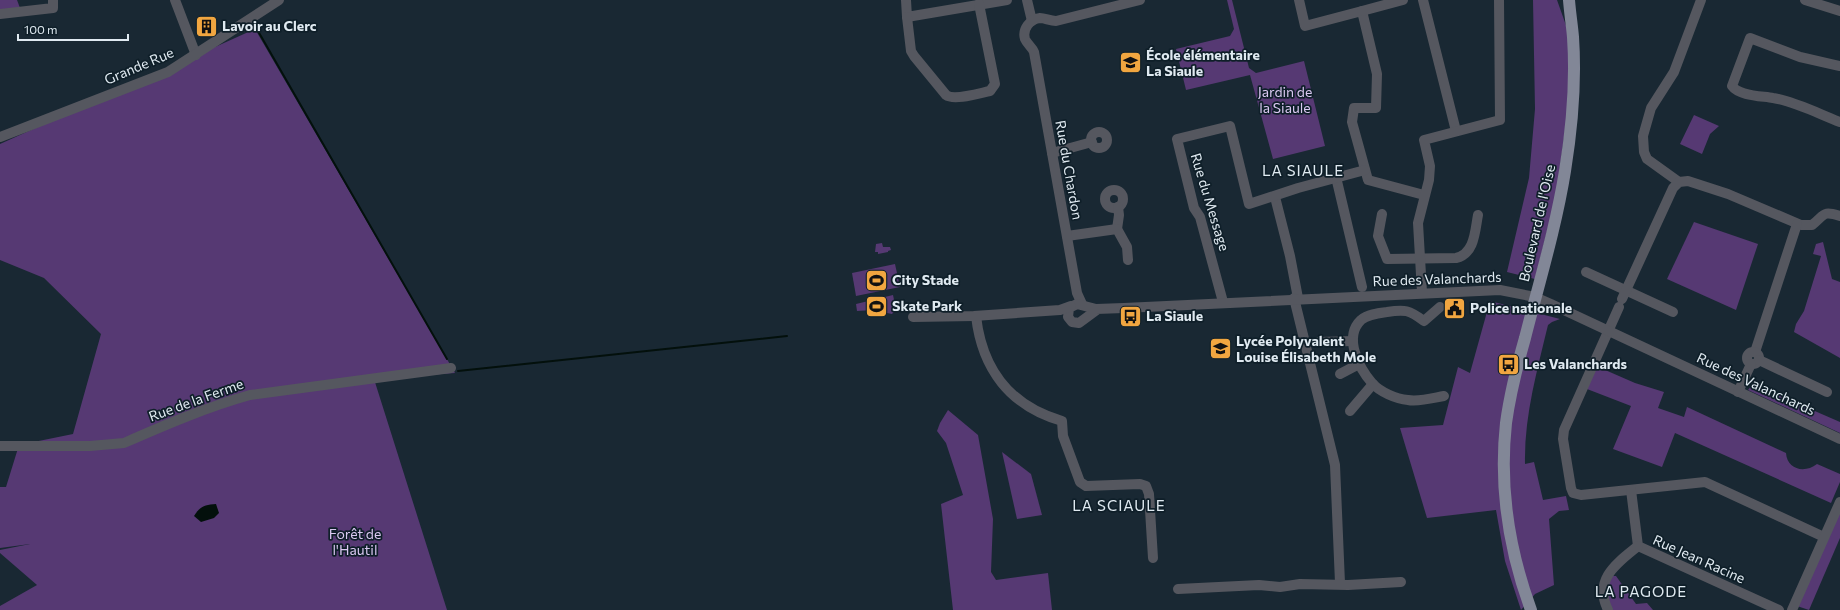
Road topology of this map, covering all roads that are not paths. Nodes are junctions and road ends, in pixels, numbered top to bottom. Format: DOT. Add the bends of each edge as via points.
graph roads {
  1 [pos="53,0"];
  2 [pos="175,0"];
  3 [pos="279,0"];
  4 [pos="906,0"];
  5 [pos="1007,0"];
  6 [pos="1027,0"];
  7 [pos="1140,0"];
  8 [pos="1299,0"];
  9 [pos="1403,0"];
  10 [pos="1423,0"];
  11 [pos="1499,0"];
  12 [pos="1562,0"];
  13 [pos="1569,0"];
  14 [pos="1701,0"];
  15 [pos="1806,0"];
  16 [pos="979,4"];
  17 [pos="1840,10"];
  18 [pos="1362,11"];
  19 [pos="0,14"];
  20 [pos="907,17"];
  21 [pos="1032,21"];
  22 [pos="1572,27"];
  23 [pos="196,55"];
  24 [pos="1840,66"];
  25 [pos="1840,122"];
  26 [pos="1456,131"];
  27 [pos="0,137"];
  28 [pos="1092,142"];
  29 [pos="1052,153"];
  30 [pos="1365,170"];
  31 [pos="1336,177"];
  32 [pos="1680,182"];
  33 [pos="1424,195"];
  34 [pos="1275,197"];
  35 [pos="1118,207"];
  36 [pos="1382,214"];
  37 [pos="1478,215"];
  38 [pos="1840,216"];
  39 [pos="1797,224"];
  40 [pos="1117,229"];
  41 [pos="1067,236"];
  42 [pos="1420,259"];
  43 [pos="1128,260"];
  44 [pos="1586,272"];
  45 [pos="1362,287"];
  46 [pos="1422,292"];
  47 [pos="1296,298"];
  48 [pos="1535,298"];
  49 [pos="1622,299"];
  50 [pos="1223,302"];
  51 [pos="1440,307"];
  52 [pos="1073,308"];
  53 [pos="1098,309"];
  54 [pos="1673,312"];
  55 [pos="976,316"];
  56 [pos="913,317"];
  57 [pos="1086,318"];
  58 [pos="1610,326"];
  59 [pos="1353,341"];
  60 [pos="1319,342"];
  61 [pos="1755,359"];
  62 [pos="1359,364"];
  63 [pos="450,368"];
  64 [pos="1340,374"];
  65 [pos="1373,384"];
  66 [pos="1738,392"];
  67 [pos="1827,392"];
  68 [pos="1444,396"];
  69 [pos="1350,411"];
  70 [pos="1840,438"];
  71 [pos="0,446"];
  72 [pos="1631,490"];
  73 [pos="1840,502"];
  74 [pos="1824,537"];
  75 [pos="1638,546"];
  76 [pos="1153,558"];
  77 [pos="1400,582"];
  78 [pos="1340,583"];
  79 [pos="1178,589"];
  80 [pos="1532,610"];
  81 [pos="1608,610"];
  82 [pos="1779,610"];
  83 [pos="1792,610"];
  1 -- 19 [label="street" via="53,8"];
  2 -- 23 [label="street"];
  3 -- 23 [label="street, Grande Rue"];
  4 -- 20 [label="street"];
  5 -- 16 [label="street"];
  6 -- 21 [label="street"];
  7 -- 21 [label="street" via="1060,21 1040,18"];
  8 -- 18 [label="street" via="1305,26"];
  9 -- 18 [label="street"];
  10 -- 26 [label="street"];
  11 -- 26 [label="street" via="1500,120"];
  12 -- 22 [label="main road, Boulevard de l'Oise"];
  13 -- 22 [label="main road, Boulevard de l'Oise"];
  14 -- 32 [label="street" via="1674,72 1651,108 1643,136 1647,159"];
  15 -- 17 [label="street"];
  16 -- 20 [label="street"];
  16 -- 20 [label="street" via="995,84 990,91 959,97 946,95 914,56 911,51"];
  18 -- 30 [label="street" via="1377,74 1376,108 1354,108 1352,122"];
  21 -- 29 [label="street, Rue du Chardon" via="1025,34 1034,52"];
  22 -- 48 [label="main road, Boulevard de l'Oise" via="1573,75 1568,151 1562,191"];
  23 -- 27 [label="street, Grande Rue" via="168,72"];
  24 -- 25 [label="street" via="1800,57 1750,38 1732,86 1755,96 1778,99"];
  26 -- 33 [label="street" via="1424,140 1430,166"];
  28 -- 29 [label="street"];
  29 -- 41 [label="street, Rue du Chardon"];
  30 -- 31 [label="street"];
  30 -- 33 [label="street" via="1368,180"];
  31 -- 34 [label="street"];
  31 -- 45 [label="street"];
  32 -- 39 [label="street" via="1688,181 1740,199"];
  32 -- 49 [label="street" via="1673,188"];
  33 -- 42 [label="street" via="1418,223"];
  34 -- 47 [label="street" via="1290,256"];
  34 -- 50 [label="street, Rue du Message" via="1249,204 1230,126 1177,139 1194,208 1200,217"];
  35 -- 40 [label="street"];
  36 -- 42 [label="street" via="1378,236 1387,259"];
  37 -- 42 [label="street" via="1471,246 1461,257"];
  38 -- 39 [label="street" via="1827,213 1812,225"];
  39 -- 61 [label="street"];
  40 -- 41 [label="street"];
  40 -- 43 [label="street" via="1127,247"];
  41 -- 52 [label="street, Rue du Chardon" via="1077,293"];
  42 -- 46 [label="street"];
  44 -- 49 [label="street"];
  46 -- 47 [label="street, Rue des Valanchards"];
  46 -- 48 [label="street, Rue des Valanchards" via="1494,289"];
  47 -- 50 [label="street, Rue des Valanchards"];
  47 -- 78 [label="street" via="1335,465"];
  48 -- 58 [label="street, Rue des Valanchards"];
  48 -- 80 [label="main road, Boulevard de l'Oise" via="1511,395 1505,432 1504,471 1509,533"];
  49 -- 54 [label="street"];
  49 -- 58 [label="street"];
  50 -- 53 [label="street, Rue des Valanchards"];
  51 -- 59 [label="street" via="1424,321 1412,312 1402,310 1375,314 1362,319 1355,328"];
  52 -- 53 [label="street, Rue des Valanchards"];
  52 -- 55 [label="street, Rue des Valanchards"];
  52 -- 57 [label="street, Rue du Chardon" via="1087,311"];
  52 -- 57 [label="street" via="1070,320 1076,323 1083,322"];
  53 -- 57 [label="street"];
  55 -- 56 [label="street, Rue des Valanchards"];
  55 -- 76 [label="street" via="982,350 1006,388 1036,412 1062,421 1063,436 1080,482 1086,486 1146,486 1149,494"];
  58 -- 66 [label="street, Rue des Valanchards"];
  58 -- 72 [label="street" via="1564,430 1563,438 1574,494"];
  59 -- 60 [label="street"];
  59 -- 62 [label="street"];
  61 -- 66 [label="street"];
  61 -- 67 [label="street"];
  62 -- 64 [label="street"];
  62 -- 65 [label="street"];
  63 -- 71 [label="street, Rue de la Ferme" via="250,395 182,418 116,445"];
  65 -- 68 [label="street" via="1391,396 1408,400"];
  65 -- 69 [label="street"];
  66 -- 70 [label="street, Rue des Valanchards"];
  72 -- 74 [label="street" via="1708,483"];
  72 -- 75 [label="street, Rue Jean Racine"];
  73 -- 74 [label="street"];
  74 -- 83 [label="street"];
  75 -- 81 [label="street" via="1614,566 1607,577 1604,594"];
  75 -- 82 [label="street, Rue Jean Racine"];
  77 -- 78 [label="street" via="1348,585"];
  78 -- 79 [label="street"];
}
